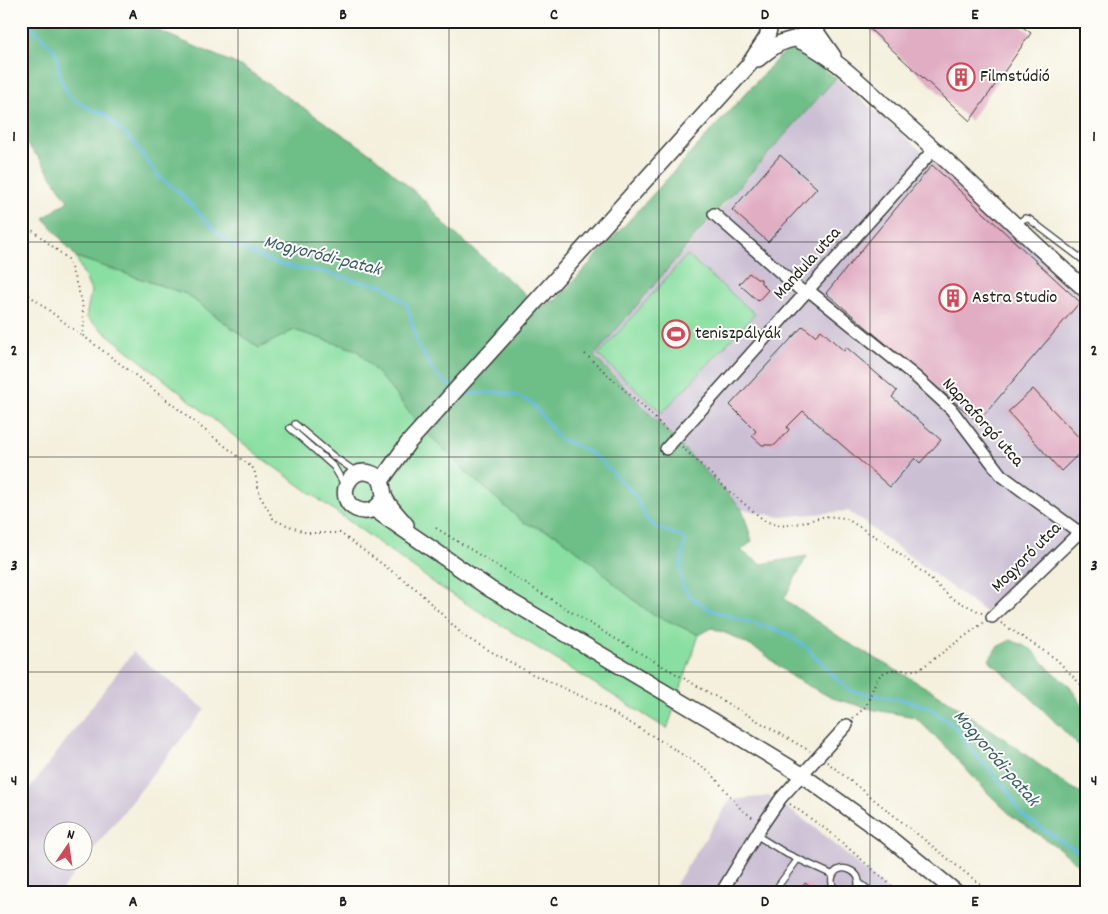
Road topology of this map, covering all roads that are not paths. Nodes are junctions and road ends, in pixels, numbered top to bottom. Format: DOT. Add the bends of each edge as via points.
graph roads {
  1 [pos="771,22"];
  2 [pos="810,22"];
  3 [pos="792,40"];
  4 [pos="748,66"];
  5 [pos="846,71"];
  6 [pos="935,148"];
  7 [pos="714,214"];
  8 [pos="1016,225"];
  9 [pos="1087,263"];
  10 [pos="1087,291"];
  11 [pos="806,292"];
  12 [pos="666,449"];
  13 [pos="370,476"];
  14 [pos="345,487"];
  15 [pos="384,497"];
  16 [pos="374,509"];
  17 [pos="1084,532"];
  18 [pos="416,538"];
  19 [pos="992,617"];
  20 [pos="847,725"];
  21 [pos="802,776"];
  22 [pos="759,830"];
  23 [pos="798,859"];
  24 [pos="833,875"];
  25 [pos="858,882"];
  26 [pos="721,893"];
  27 [pos="773,893"];
  28 [pos="838,893"];
  29 [pos="852,893"];
  30 [pos="873,893"];
  31 [pos="957,893"];
  1 -- 3 [label="main road" via="775,33"];
  1 -- 4 [label="main road" via="767,37"];
  2 -- 3 [label="main road" via="805,33"];
  2 -- 5 [label="main road"];
  3 -- 4 [label="main road" via="778,44"];
  3 -- 5 [label="main road" via="806,44"];
  4 -- 13 [label="main road" via="408,443"];
  5 -- 6 [label="main road"];
  6 -- 8 [label="main road"];
  6 -- 11 [label="street, Mandula utca"];
  7 -- 11 [label="street, Napraforgó utca"];
  8 -- 9 [label="lane" via="1025,218 1029,219"];
  8 -- 10 [label="main road"];
  11 -- 12 [label="street, Mandula utca"];
  11 -- 17 [label="street, Napraforgó utca" via="916,377 951,409 1001,475"];
  13 -- 14 [label="main road" via="352,476"];
  13 -- 14 [label="lane" via="347,468 293,427 334,467"];
  13 -- 15 [label="main road" via="384,489"];
  14 -- 16 [label="main road" via="350,505 361,511"];
  15 -- 16 [label="main road"];
  15 -- 18 [label="main road"];
  16 -- 18 [label="main road"];
  17 -- 19 [label="street, Mogyoró utca"];
  18 -- 21 [label="main road" via="490,590"];
  20 -- 21 [label="street"];
  21 -- 22 [label="street"];
  21 -- 31 [label="main road" via="887,836"];
  22 -- 23 [label="lane"];
  22 -- 26 [label="street"];
  23 -- 24 [label="lane"];
  23 -- 27 [label="lane"];
  24 -- 25 [label="lane" via="838,870 850,869 856,873"];
  24 -- 28 [label="lane" via="833,887"];
  25 -- 29 [label="lane"];
  25 -- 30 [label="lane"];
}
